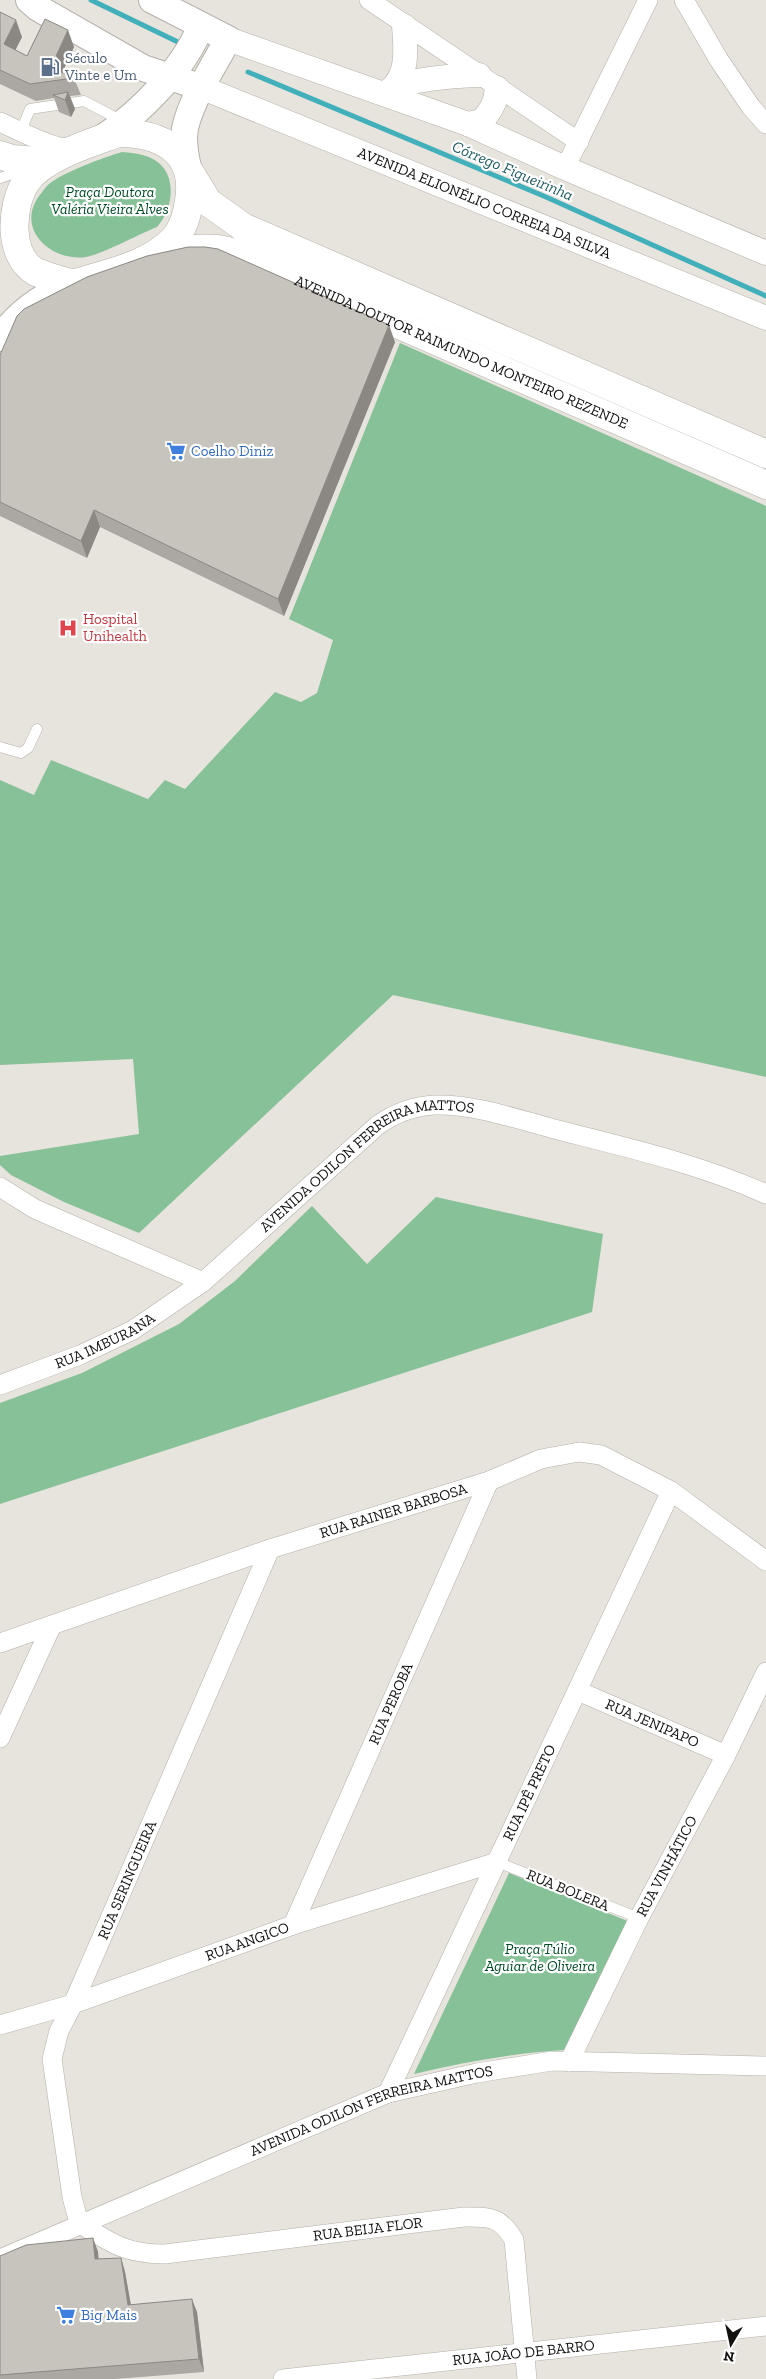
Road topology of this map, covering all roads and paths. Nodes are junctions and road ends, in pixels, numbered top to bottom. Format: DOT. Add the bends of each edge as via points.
graph roads {
  1 [pos="29,0"];
  2 [pos="152,0"];
  3 [pos="369,0"];
  4 [pos="648,0"];
  5 [pos="684,0"];
  6 [pos="201,26"];
  7 [pos="404,26"];
  8 [pos="228,39"];
  9 [pos="168,77"];
  10 [pos="488,81"];
  11 [pos="203,88"];
  12 [pos="390,90"];
  13 [pos="0,122"];
  14 [pos="125,122"];
  15 [pos="468,124"];
  16 [pos="766,124"];
  17 [pos="21,131"];
  18 [pos="579,142"];
  19 [pos="93,143"];
  20 [pos="0,155"];
  21 [pos="48,162"];
  22 [pos="565,168"];
  23 [pos="188,171"];
  24 [pos="8,216"];
  25 [pos="766,253"];
  26 [pos="151,258"];
  27 [pos="75,283"];
  28 [pos="766,318"];
  29 [pos="0,338"];
  30 [pos="766,454"];
  31 [pos="766,485"];
  32 [pos="37,729"];
  33 [pos="0,747"];
  34 [pos="0,1187"];
  35 [pos="766,1194"];
  36 [pos="203,1282"];
  37 [pos="0,1385"];
  38 [pos="489,1482"];
  39 [pos="671,1491"];
  40 [pos="270,1549"];
  41 [pos="766,1561"];
  42 [pos="51,1627"];
  43 [pos="0,1643"];
  44 [pos="766,1672"];
  45 [pos="578,1691"];
  46 [pos="0,1738"];
  47 [pos="726,1755"];
  48 [pos="497,1862"];
  49 [pos="638,1918"];
  50 [pos="292,1925"];
  51 [pos="73,2004"];
  52 [pos="0,2025"];
  53 [pos="569,2062"];
  54 [pos="766,2066"];
  55 [pos="388,2092"];
  56 [pos="79,2223"];
  57 [pos="0,2259"];
  58 [pos="766,2326"];
  59 [pos="523,2351"];
  60 [pos="282,2379"];
  61 [pos="527,2379"];
  1 -- 9 [label="main road" via="142,68"];
  2 -- 6 [label="main road"];
  3 -- 7 [label="street"];
  4 -- 18 [label="street"];
  5 -- 16 [label="street" via="719,60 751,108"];
  6 -- 8 [label="main road"];
  6 -- 9 [label="main road" via="195,41"];
  7 -- 10 [label="street"];
  7 -- 12 [label="street" via="405,60"];
  8 -- 11 [label="main road"];
  8 -- 12 [label="street"];
  9 -- 11 [label="main road"];
  9 -- 14 [label="main road"];
  10 -- 12 [label="street" via="446,76 413,81"];
  10 -- 15 [label="street" via="496,100 482,121"];
  10 -- 18 [label="street"];
  11 -- 23 [label="main road" via="185,131"];
  11 -- 28 [label="street, AVENIDA ELIONÉLIO CORREIA DA SILVA"];
  12 -- 15 [label="street"];
  13 -- 17 [label="street"];
  14 -- 17 [label="lane" via="84,100 30,108"];
  14 -- 19 [label="main road"];
  15 -- 22 [label="street"];
  17 -- 19 [label="street" via="66,148"];
  17 -- 21 [label="street" via="46,151"];
  18 -- 22 [label="street"];
  19 -- 21 [label="main road"];
  19 -- 23 [label="main road" via="118,133 151,136 178,151"];
  20 -- 21 [label="main road"];
  21 -- 24 [label="main road" via="27,182"];
  22 -- 25 [label="street"];
  23 -- 26 [label="main road" via="191,185 187,217 174,239"];
  23 -- 30 [label="main road, AVENIDA DOUTOR RAIMUNDO MONTEIRO REZENDE" via="208,202 250,230"];
  24 -- 27 [label="main road" via="22,257 34,271"];
  26 -- 27 [label="main road"];
  26 -- 31 [label="main road, AVENIDA DOUTOR RAIMUNDO MONTEIRO REZENDE" via="192,248 220,248 232,252"];
  27 -- 29 [label="main road" via="36,301"];
  32 -- 33 [label="lane" via="28,748 20,753"];
  34 -- 36 [label="street" via="35,1209"];
  35 -- 36 [label="street, AVENIDA ODILON FERREIRA MATTOS" via="686,1163 494,1114 436,1105 421,1107 394,1114 378,1125"];
  36 -- 37 [label="street, RUA IMBURANA" via="134,1330 80,1355"];
  38 -- 39 [label="street, RUA RAINER BARBOSA" via="541,1459 579,1452 601,1455"];
  38 -- 40 [label="street, RUA RAINER BARBOSA"];
  38 -- 50 [label="street, RUA PEROBA"];
  39 -- 41 [label="street, RUA RAINER BARBOSA"];
  39 -- 45 [label="street, RUA IPÊ PRETO"];
  40 -- 42 [label="street, RUA RAINER BARBOSA"];
  40 -- 51 [label="street, RUA SERINGUEIRA"];
  42 -- 43 [label="street, RUA RAINER BARBOSA"];
  42 -- 46 [label="street"];
  44 -- 47 [label="street, RUA VINHÁTICO"];
  45 -- 47 [label="street, RUA JENIPAPO"];
  45 -- 48 [label="street, RUA IPÊ PRETO"];
  47 -- 49 [label="street, RUA VINHÁTICO"];
  48 -- 49 [label="lane, RUA BOLERA"];
  48 -- 50 [label="street, RUA ANGICO"];
  48 -- 55 [label="street, RUA IPÊ PRETO"];
  49 -- 53 [label="street, RUA VINHÁTICO"];
  50 -- 51 [label="street, RUA ANGICO"];
  51 -- 52 [label="street, RUA ANGICO"];
  51 -- 56 [label="street, RUA SERINGUEIRA" via="59,2031 52,2060 72,2197"];
  53 -- 54 [label="street, AVENIDA ODILON FERREIRA MATTOS"];
  53 -- 55 [label="street, AVENIDA ODILON FERREIRA MATTOS" via="512,2066"];
  55 -- 56 [label="street, AVENIDA ODILON FERREIRA MATTOS"];
  56 -- 57 [label="street, AVENIDA ODILON FERREIRA MATTOS"];
  56 -- 59 [label="street, RUA BEIJA FLOR" via="130,2252 165,2254 464,2217 488,2217 502,2223 514,2240"];
  58 -- 59 [label="street, RUA JOÃO DE BARRO"];
  59 -- 60 [label="street, RUA JOÃO DE BARRO"];
  59 -- 61 [label="street, RUA BEIJA FLOR"];
}
